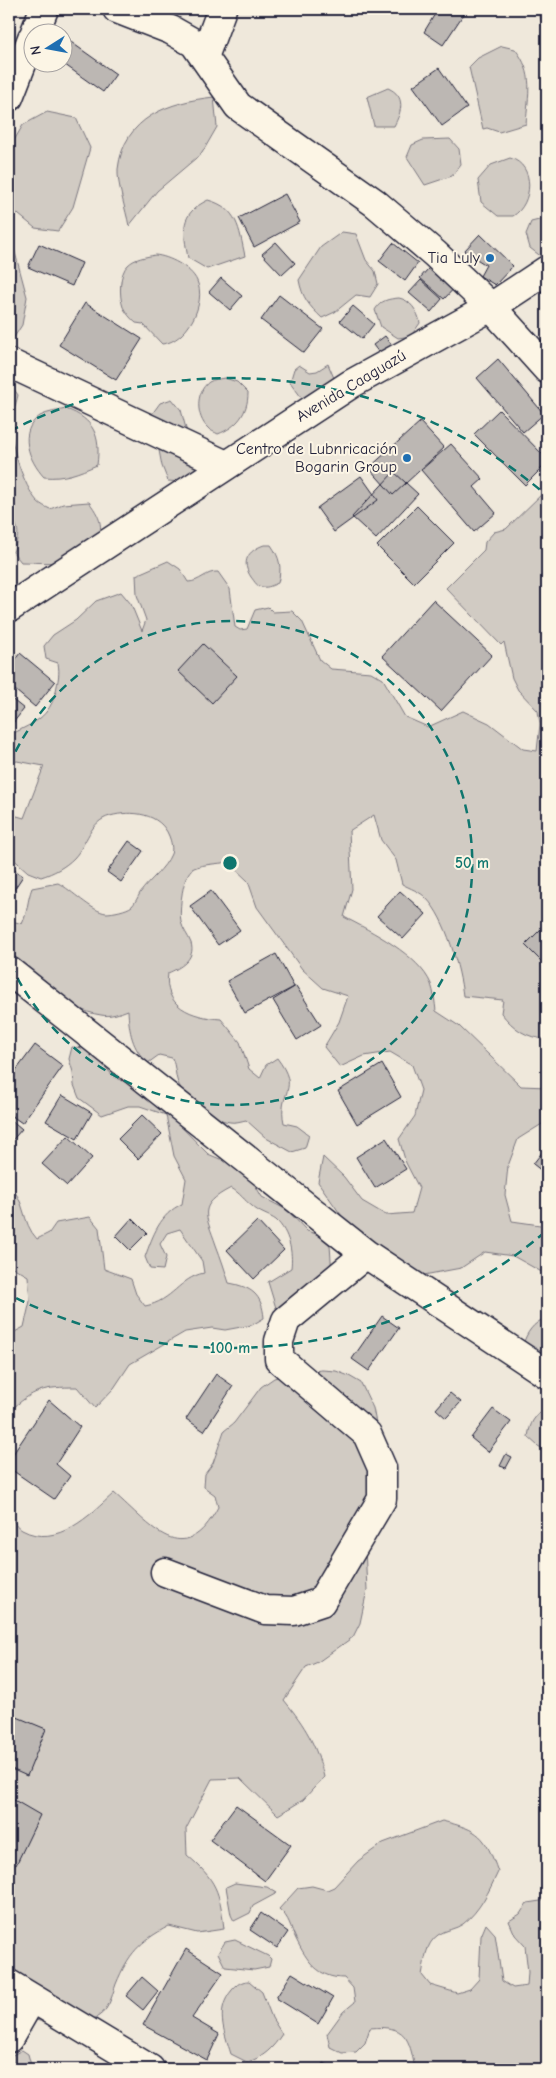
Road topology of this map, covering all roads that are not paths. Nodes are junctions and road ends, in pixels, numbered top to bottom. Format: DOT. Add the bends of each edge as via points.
graph roads {
  1 [pos="44,9"];
  2 [pos="117,9"];
  3 [pos="222,9"];
  4 [pos="39,22"];
  5 [pos="204,57"];
  6 [pos="22,64"];
  7 [pos="9,97"];
  8 [pos="547,270"];
  9 [pos="491,307"];
  10 [pos="9,363"];
  11 [pos="547,369"];
  12 [pos="226,465"];
  13 [pos="9,608"];
  14 [pos="9,971"];
  15 [pos="366,1254"];
  16 [pos="547,1374"];
  17 [pos="165,1572"];
  18 [pos="9,1984"];
  19 [pos="32,1998"];
  20 [pos="9,2038"];
  21 [pos="150,2069"];
  1 -- 4 [label="street"];
  2 -- 5 [label="street" via="194,43"];
  3 -- 5 [label="street"];
  5 -- 9 [label="street" via="238,106 375,202"];
  6 -- 7 [label="street"];
  8 -- 9 [label="street, Avenida Caaguazú"];
  9 -- 11 [label="street"];
  9 -- 12 [label="street, Avenida Caaguazú" via="351,384"];
  10 -- 12 [label="street"];
  12 -- 13 [label="street, Avenida Caaguazú"];
  14 -- 15 [label="street"];
  15 -- 16 [label="street"];
  15 -- 17 [label="street" via="286,1320 279,1341 280,1359 367,1434 382,1468 382,1499 321,1602 294,1611 266,1610"];
  18 -- 19 [label="street"];
  19 -- 20 [label="street"];
  19 -- 21 [label="street"];
}
